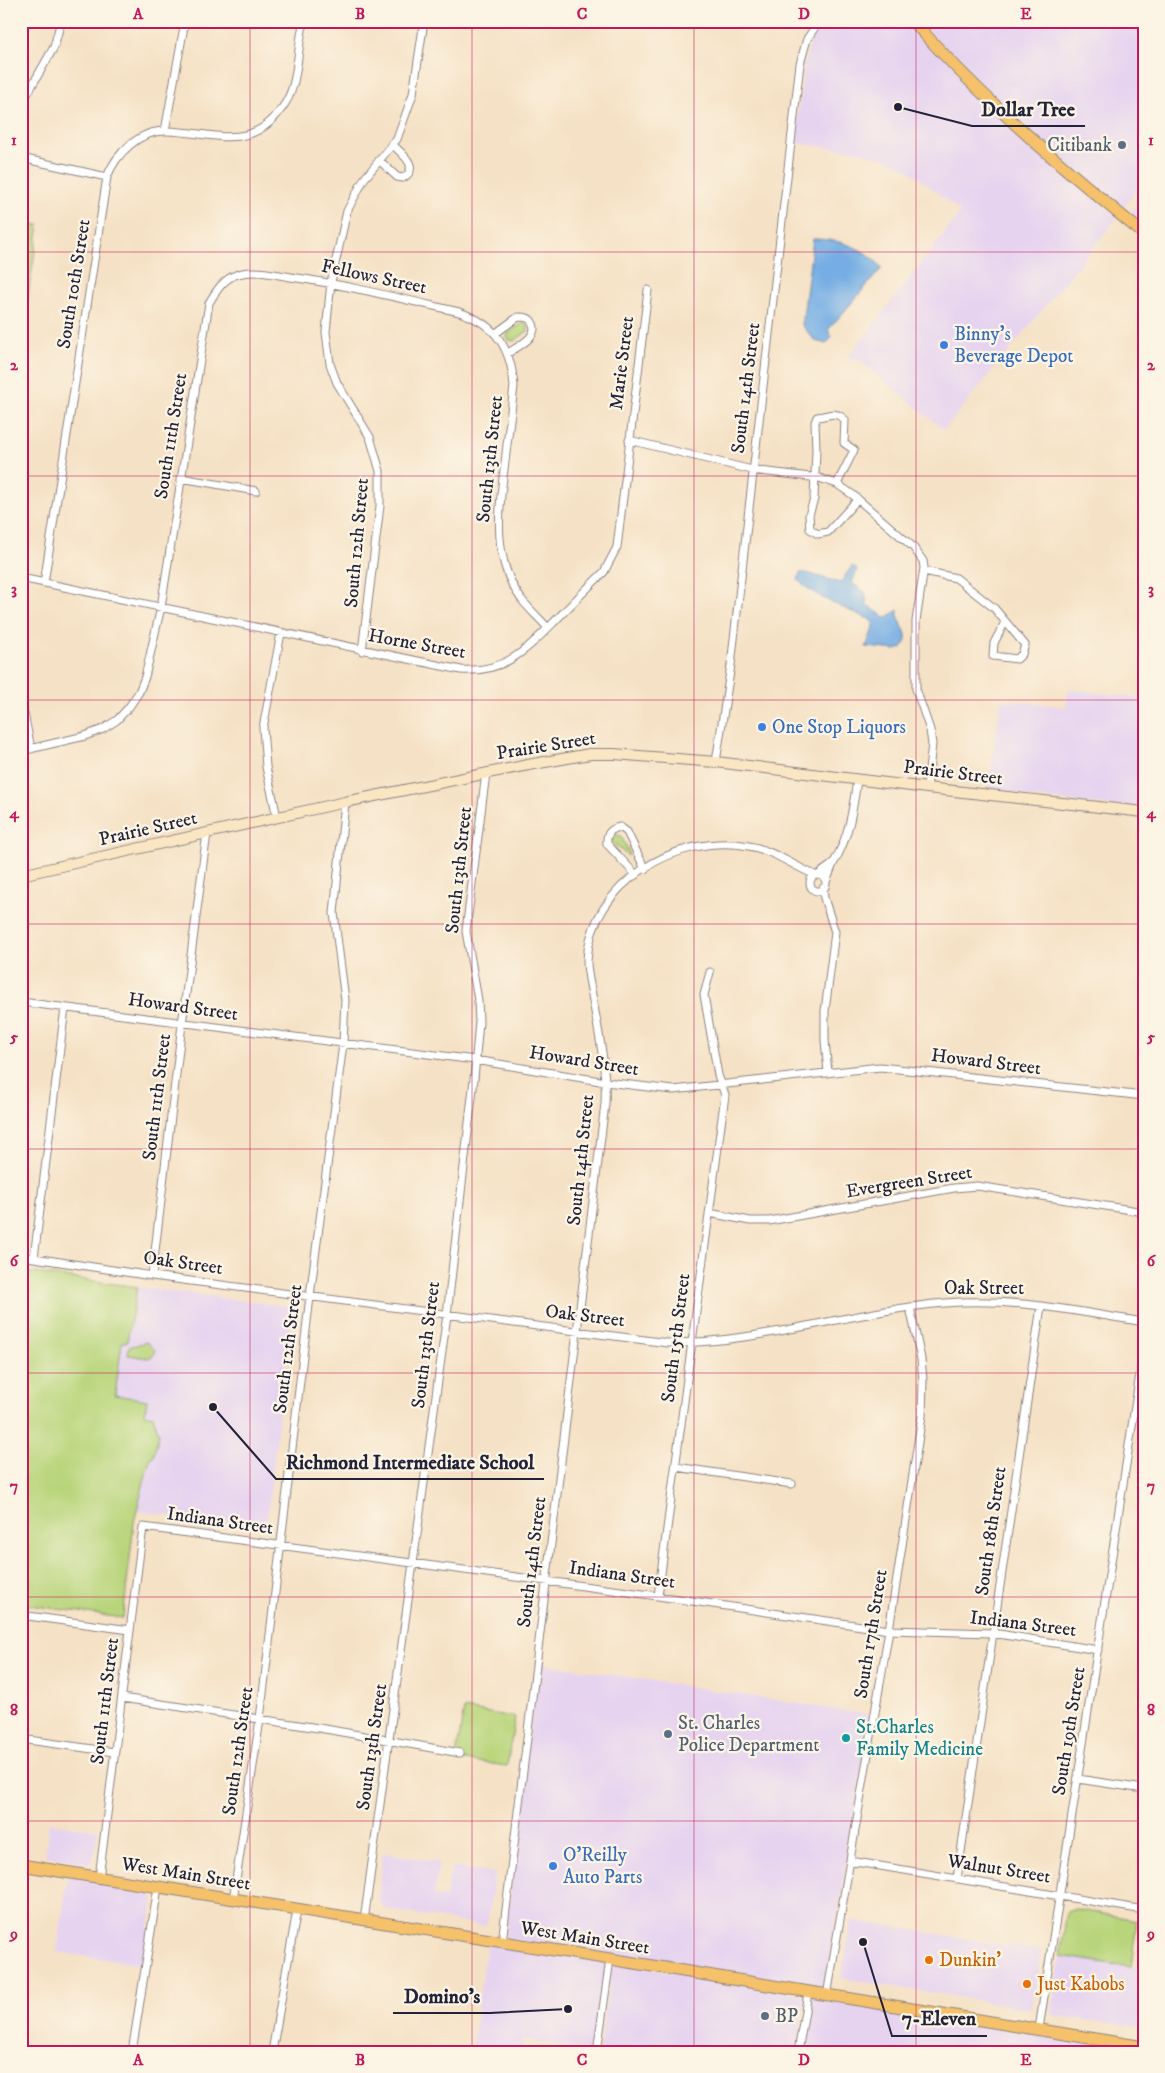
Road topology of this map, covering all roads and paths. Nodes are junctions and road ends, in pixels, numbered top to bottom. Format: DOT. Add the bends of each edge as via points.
graph roads {
  1 [pos="61,21"];
  2 [pos="185,21"];
  3 [pos="304,21"];
  4 [pos="424,21"];
  5 [pos="819,21"];
  6 [pos="913,21"];
  7 [pos="21,105"];
  8 [pos="165,131"];
  9 [pos="392,144"];
  10 [pos="21,158"];
  11 [pos="379,160"];
  12 [pos="107,177"];
  13 [pos="1144,234"];
  14 [pos="229,277"];
  15 [pos="331,282"];
  16 [pos="648,290"];
  17 [pos="496,334"];
  18 [pos="502,342"];
  19 [pos="508,353"];
  20 [pos="629,440"];
  21 [pos="752,470"];
  22 [pos="181,478"];
  23 [pos="815,478"];
  24 [pos="837,484"];
  25 [pos="256,492"];
  26 [pos="858,499"];
  27 [pos="924,570"];
  28 [pos="21,578"];
  29 [pos="44,583"];
  30 [pos="161,608"];
  31 [pos="1005,622"];
  32 [pos="548,628"];
  33 [pos="281,633"];
  34 [pos="362,651"];
  35 [pos="22,703"];
  36 [pos="31,748"];
  37 [pos="21,751"];
  38 [pos="716,762"];
  39 [pos="486,773"];
  40 [pos="857,780"];
  41 [pos="927,788"];
  42 [pos="345,802"];
  43 [pos="1144,812"];
  44 [pos="277,817"];
  45 [pos="207,834"];
  46 [pos="833,864"];
  47 [pos="796,866"];
  48 [pos="645,869"];
  49 [pos="21,875"];
  50 [pos="636,875"];
  51 [pos="817,875"];
  52 [pos="824,885"];
  53 [pos="812,887"];
  54 [pos="829,911"];
  55 [pos="710,972"];
  56 [pos="21,1002"];
  57 [pos="65,1008"];
  58 [pos="182,1024"];
  59 [pos="343,1044"];
  60 [pos="475,1060"];
  61 [pos="828,1073"];
  62 [pos="606,1082"];
  63 [pos="721,1086"];
  64 [pos="1144,1096"];
  65 [pos="1144,1212"];
  66 [pos="709,1213"];
  67 [pos="21,1256"];
  68 [pos="34,1258"];
  69 [pos="152,1276"];
  70 [pos="310,1296"];
  71 [pos="1041,1306"];
  72 [pos="910,1307"];
  73 [pos="447,1315"];
  74 [pos="1144,1322"];
  75 [pos="578,1332"];
  76 [pos="692,1343"];
  77 [pos="1144,1348"];
  78 [pos="676,1467"];
  79 [pos="792,1484"];
  80 [pos="143,1529"];
  81 [pos="280,1546"];
  82 [pos="413,1564"];
  83 [pos="545,1581"];
  84 [pos="658,1596"];
  85 [pos="21,1615"];
  86 [pos="130,1630"];
  87 [pos="889,1630"];
  88 [pos="992,1633"];
  89 [pos="1098,1650"];
  90 [pos="122,1698"];
  91 [pos="260,1719"];
  92 [pos="21,1739"];
  93 [pos="390,1740"];
  94 [pos="114,1752"];
  95 [pos="460,1753"];
  96 [pos="1078,1780"];
  97 [pos="1144,1789"];
  98 [pos="850,1861"];
  99 [pos="21,1865"];
  100 [pos="99,1878"];
  101 [pos="957,1879"];
  102 [pos="158,1887"];
  103 [pos="1060,1895"];
  104 [pos="234,1900"];
  105 [pos="297,1910"];
  106 [pos="1144,1910"];
  107 [pos="364,1921"];
  108 [pos="502,1942"];
  109 [pos="610,1959"];
  110 [pos="808,1993"];
  111 [pos="827,1996"];
  112 [pos="1039,2029"];
  113 [pos="1144,2047"];
  114 [pos="132,2052"];
  115 [pos="272,2052"];
  116 [pos="597,2052"];
  117 [pos="798,2052"];
  1 -- 7 [label="street" via="54,47"];
  2 -- 8 [label="street"];
  3 -- 8 [label="street" via="293,86 288,100 268,124 237,137 218,138"];
  4 -- 9 [label="street, South 12th Street" via="413,94 397,139"];
  5 -- 21 [label="street, South 14th Street" via="807,39 800,64"];
  6 -- 13 [label="main road" via="1060,166"];
  8 -- 12 [label="street, South 10th Street" via="153,133 130,145 112,164"];
  9 -- 11 [label="street, South 12th Street"];
  9 -- 11 [label="street" via="410,163 409,175 397,177"];
  10 -- 12 [label="street"];
  11 -- 15 [label="street, South 12th Street" via="364,179 347,211"];
  12 -- 29 [label="street, South 10th Street"];
  14 -- 15 [label="street, Fellows Street" via="248,272"];
  14 -- 22 [label="street, South 11th Street" via="209,303"];
  15 -- 17 [label="street, Fellows Street" via="473,316"];
  15 -- 34 [label="street, South 12th Street" via="326,332 330,364 337,383 370,437 380,471 380,506"];
  16 -- 20 [label="street, Marie Street"];
  17 -- 18 [label="street, Fellows Street"];
  17 -- 19 [label="street" via="518,317 532,322 532,336"];
  18 -- 19 [label="street, South 13th Street"];
  19 -- 32 [label="street, South 13th Street" via="514,386 499,508 501,549 505,566 522,599"];
  20 -- 21 [label="street"];
  20 -- 32 [label="street, Horne Street" via="617,547 613,557 604,572"];
  21 -- 23 [label="street"];
  21 -- 38 [label="street, South 14th Street"];
  22 -- 25 [label="street"];
  22 -- 30 [label="street, South 11th Street"];
  23 -- 24 [label="street"];
  23 -- 24 [label="street" via="815,422 830,413 841,415 845,420 844,443 854,450"];
  23 -- 26 [label="street" via="809,515 810,529 818,534 828,532"];
  24 -- 26 [label="street"];
  26 -- 27 [label="street" via="913,547 923,561"];
  27 -- 31 [label="street" via="956,578 994,608"];
  27 -- 41 [label="street" via="916,621 916,690 932,744"];
  28 -- 29 [label="street, Horne Street"];
  29 -- 30 [label="street, Horne Street"];
  30 -- 33 [label="street, Horne Street"];
  30 -- 36 [label="street, South 11th Street" via="139,692 117,720 85,736"];
  31 -- 31 [label="street" via="1025,645 1017,659 993,656 994,643"];
  32 -- 34 [label="street, Horne Street" via="516,657 475,671"];
  33 -- 34 [label="street, Horne Street"];
  33 -- 44 [label="street" via="263,728 266,767"];
  35 -- 36 [label="street"];
  36 -- 37 [label="street, South 11th Street"];
  38 -- 39 [label="street, Prairie Street" via="590,754"];
  38 -- 40 [label="street, Prairie Street"];
  39 -- 42 [label="street, Prairie Street"];
  39 -- 60 [label="street, South 13th Street" via="466,931 478,1000"];
  40 -- 41 [label="street, Prairie Street"];
  40 -- 46 [label="street" via="848,832"];
  41 -- 43 [label="street, Prairie Street"];
  42 -- 44 [label="street, Prairie Street"];
  42 -- 59 [label="street, South 12th Street" via="334,913 345,1000"];
  44 -- 45 [label="street, Prairie Street"];
  45 -- 49 [label="street, Prairie Street"];
  45 -- 58 [label="street, South 11th Street"];
  46 -- 51 [label="street"];
  46 -- 52 [label="street"];
  47 -- 48 [label="street, South 14th Street" via="751,846 720,843 687,848"];
  47 -- 51 [label="street, South 14th Street"];
  47 -- 53 [label="street, South 14th Street"];
  48 -- 50 [label="street, South 14th Street"];
  48 -- 50 [label="street" via="627,832 612,828 607,844"];
  50 -- 62 [label="street, South 14th Street" via="608,901 596,922 588,947 588,978"];
  51 -- 52 [label="street, South 14th Street" via="824,877"];
  51 -- 53 [label="street" via="811,878"];
  52 -- 53 [label="street"];
  52 -- 54 [label="street"];
  53 -- 54 [label="street, South 14th Street"];
  54 -- 61 [label="street" via="835,944 826,1011"];
  55 -- 63 [label="street, South 15th Street" via="704,995"];
  56 -- 57 [label="street, Howard Street"];
  57 -- 58 [label="street, Howard Street"];
  57 -- 68 [label="street"];
  58 -- 59 [label="street, Howard Street"];
  58 -- 69 [label="street, South 11th Street"];
  59 -- 60 [label="street, Howard Street"];
  59 -- 70 [label="street, South 12th Street"];
  60 -- 62 [label="street, Howard Street"];
  60 -- 73 [label="street, South 13th Street"];
  61 -- 63 [label="street, Howard Street"];
  61 -- 64 [label="street, Howard Street" via="895,1068"];
  62 -- 63 [label="street, Howard Street" via="673,1090"];
  62 -- 75 [label="street, South 14th Street"];
  63 -- 66 [label="street, South 15th Street" via="725,1095"];
  65 -- 66 [label="street, Evergreen Street" via="977,1186 769,1221 750,1221"];
  66 -- 76 [label="street, South 15th Street"];
  67 -- 68 [label="street, Oak Street"];
  68 -- 69 [label="street, Oak Street"];
  69 -- 70 [label="street, Oak Street"];
  70 -- 73 [label="street, Oak Street"];
  70 -- 81 [label="street, South 12th Street"];
  71 -- 72 [label="street, Oak Street" via="968,1301"];
  71 -- 74 [label="street, Oak Street"];
  71 -- 88 [label="street, South 18th Street"];
  72 -- 76 [label="street, Oak Street" via="758,1335"];
  72 -- 87 [label="street, South 17th Street" via="921,1360 922,1416"];
  73 -- 75 [label="street, Oak Street"];
  73 -- 82 [label="street, South 13th Street"];
  75 -- 76 [label="street, Oak Street"];
  75 -- 83 [label="street, South 14th Street"];
  76 -- 78 [label="street, South 15th Street"];
  77 -- 89 [label="street, South 19th Street"];
  78 -- 79 [label="street"];
  78 -- 84 [label="street, South 15th Street"];
  80 -- 81 [label="street, Indiana Street"];
  80 -- 86 [label="street, South 11th Street"];
  81 -- 82 [label="street, Indiana Street"];
  81 -- 91 [label="street, South 12th Street"];
  82 -- 83 [label="street, Indiana Street"];
  82 -- 93 [label="street, South 13th Street"];
  83 -- 84 [label="street, Indiana Street"];
  83 -- 108 [label="street, South 14th Street"];
  84 -- 87 [label="street, Indiana Street"];
  85 -- 86 [label="street"];
  86 -- 90 [label="street, South 11th Street"];
  87 -- 88 [label="street, Indiana Street"];
  87 -- 98 [label="street, South 17th Street"];
  88 -- 89 [label="street, Indiana Street"];
  88 -- 101 [label="street, South 18th Street"];
  89 -- 96 [label="street, South 19th Street"];
  90 -- 91 [label="street"];
  90 -- 94 [label="street, South 11th Street"];
  91 -- 93 [label="street"];
  91 -- 104 [label="street, South 12th Street"];
  92 -- 94 [label="street"];
  93 -- 95 [label="street"];
  93 -- 107 [label="street, South 13th Street"];
  94 -- 100 [label="street, South 11th Street"];
  96 -- 97 [label="street"];
  96 -- 103 [label="street, South 19th Street"];
  98 -- 101 [label="street, Walnut Street"];
  98 -- 111 [label="street, South 17th Street"];
  99 -- 100 [label="main road, West Main Street"];
  100 -- 102 [label="main road, West Main Street"];
  101 -- 103 [label="street, Walnut Street"];
  102 -- 104 [label="main road, West Main Street"];
  102 -- 114 [label="street"];
  103 -- 106 [label="street, Walnut Street"];
  103 -- 112 [label="street, South 19th Street"];
  104 -- 105 [label="main road, West Main Street"];
  105 -- 107 [label="main road, West Main Street"];
  105 -- 115 [label="street"];
  107 -- 108 [label="main road, West Main Street"];
  108 -- 109 [label="main road, West Main Street"];
  109 -- 110 [label="main road, West Main Street"];
  109 -- 116 [label="street"];
  110 -- 111 [label="main road, West Main Street"];
  110 -- 117 [label="street"];
  111 -- 112 [label="main road, West Main Street"];
  112 -- 113 [label="main road, West Main Street"];
}
